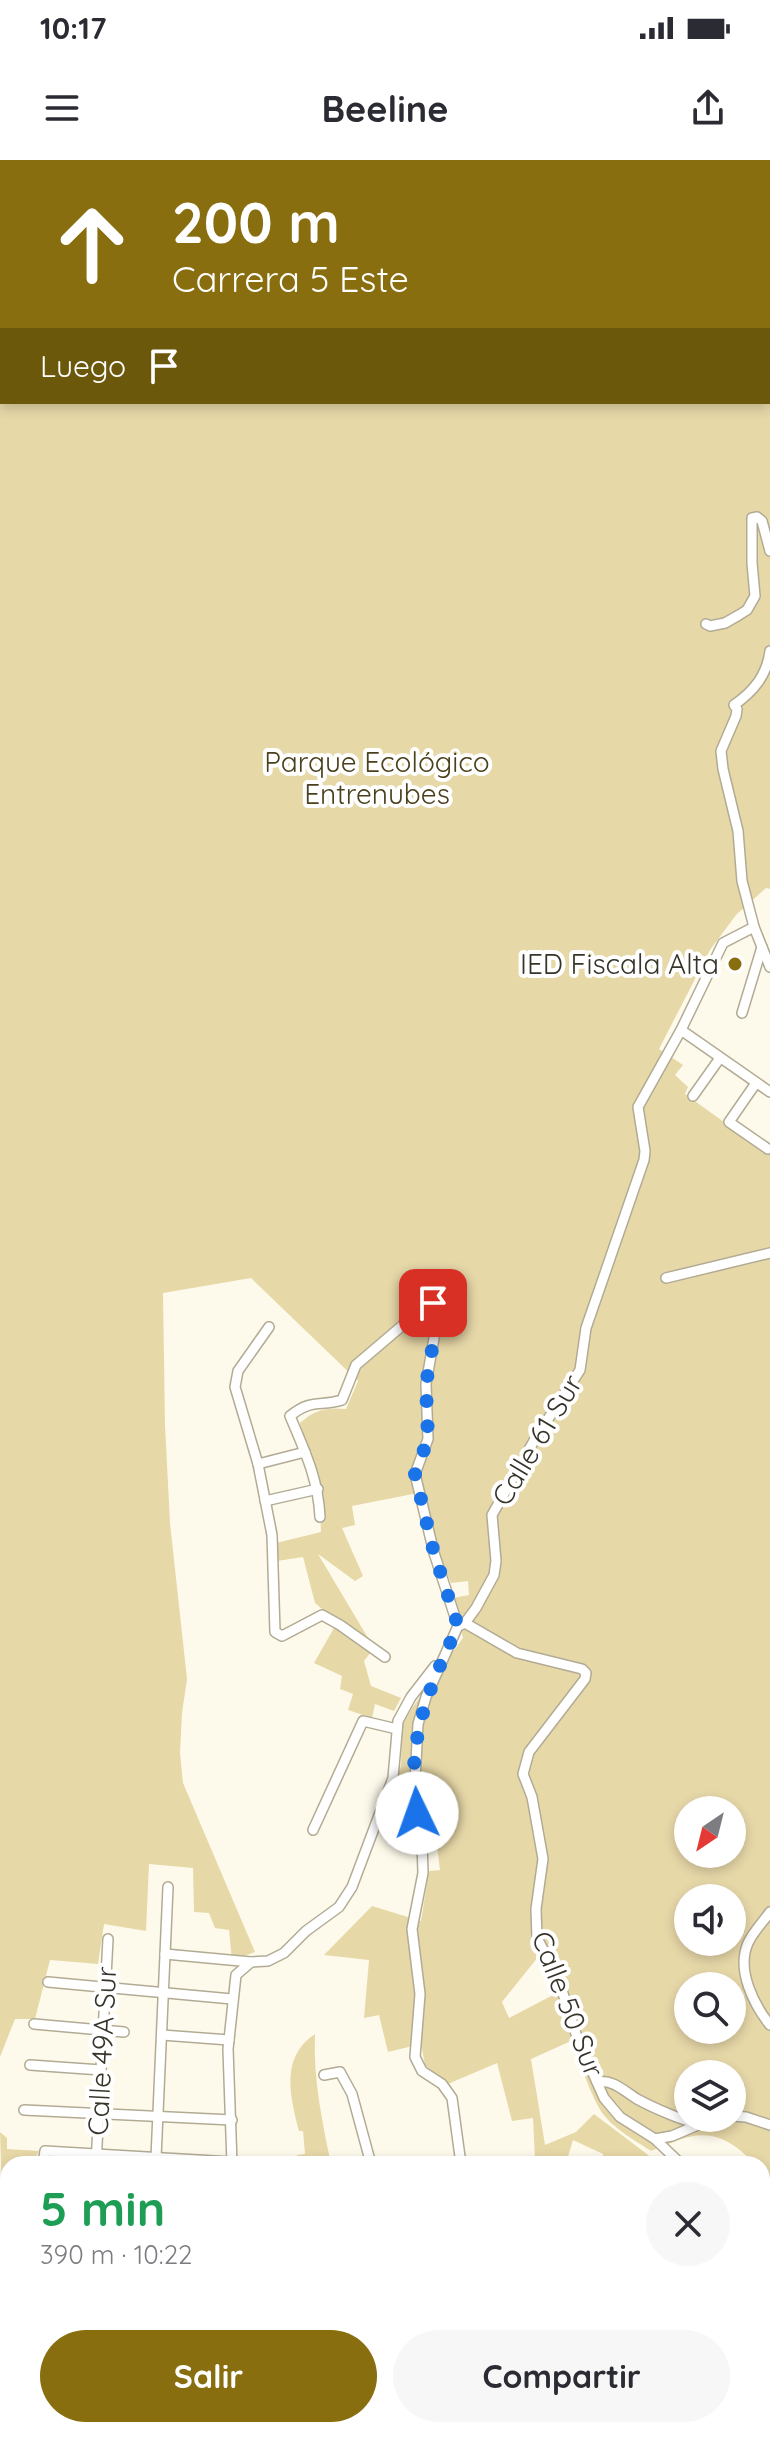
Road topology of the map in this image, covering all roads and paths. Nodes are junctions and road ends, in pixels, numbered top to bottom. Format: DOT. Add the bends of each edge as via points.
graph roads {
  1 [pos="770,551"];
  2 [pos="706,624"];
  3 [pos="770,651"];
  4 [pos="754,927"];
  5 [pos="762,947"];
  6 [pos="770,967"];
  7 [pos="742,1013"];
  8 [pos="681,1030"];
  9 [pos="720,1058"];
  10 [pos="756,1083"];
  11 [pos="770,1092"];
  12 [pos="693,1096"];
  13 [pos="768,1149"];
  14 [pos="770,1253"];
  15 [pos="666,1278"];
  16 [pos="269,1327"];
  17 [pos="305,1452"];
  18 [pos="258,1464"];
  19 [pos="318,1489"];
  20 [pos="265,1501"];
  21 [pos="320,1517"];
  22 [pos="462,1624"];
  23 [pos="445,1654"];
  24 [pos="385,1657"];
  25 [pos="397,1729"];
  26 [pos="313,1830"];
  27 [pos="168,1887"];
  28 [pos="770,1912"];
  29 [pos="108,1939"];
  30 [pos="165,1954"];
  31 [pos="251,1962"];
  32 [pos="48,1982"];
  33 [pos="105,1987"];
  34 [pos="164,1992"];
  35 [pos="232,1999"];
  36 [pos="34,2024"];
  37 [pos="770,2025"];
  38 [pos="103,2030"];
  39 [pos="124,2032"];
  40 [pos="162,2035"];
  41 [pos="229,2040"];
  42 [pos="30,2065"];
  43 [pos="101,2070"];
  44 [pos="324,2075"];
  45 [pos="597,2082"];
  46 [pos="24,2110"];
  47 [pos="601,2110"];
  48 [pos="615,2112"];
  49 [pos="98,2113"];
  50 [pos="674,2115"];
  51 [pos="158,2116"];
  52 [pos="746,2117"];
  53 [pos="232,2120"];
  54 [pos="770,2125"];
  55 [pos="682,2132"];
  56 [pos="655,2139"];
  57 [pos="44,2156"];
  58 [pos="77,2156"];
  59 [pos="96,2156"];
  60 [pos="156,2156"];
  61 [pos="232,2156"];
  62 [pos="369,2156"];
  63 [pos="460,2156"];
  64 [pos="673,2156"];
  1 -- 2 [label="street" via="762,521 754,517 755,596 739,615 725,623"];
  3 -- 4 [label="street" via="761,680 734,705 736,716 721,751"];
  4 -- 5 [label="street"];
  4 -- 8 [label="street" via="723,943"];
  5 -- 6 [label="street"];
  5 -- 7 [label="street"];
  8 -- 9 [label="street"];
  8 -- 22 [label="street, Calle 61 Sur" via="638,1107 644,1160 586,1328 580,1370 492,1515 496,1569 483,1598"];
  9 -- 10 [label="street"];
  9 -- 12 [label="street"];
  10 -- 11 [label="street"];
  10 -- 13 [label="street" via="729,1122"];
  14 -- 15 [label="street"];
  16 -- 18 [label="street" via="238,1371 235,1387"];
  17 -- 18 [label="street"];
  17 -- 19 [label="street"];
  17 -- 22 [label="street" via="290,1416 303,1406 342,1400 356,1365 403,1325 412,1303 433,1303 438,1315 426,1384 428,1439 415,1474 434,1553"];
  18 -- 20 [label="street"];
  19 -- 20 [label="street"];
  19 -- 21 [label="street"];
  20 -- 24 [label="street" via="273,1548 276,1635 322,1615"];
  22 -- 23 [label="street, Calle 61 Sur"];
  22 -- 45 [label="street, Calle 50 Sur" via="517,1653 582,1669 586,1676 529,1752 523,1774 543,1859 536,1932"];
  23 -- 25 [label="street" via="405,1707"];
  23 -- 63 [label="street" via="426,1697 416,1748 414,1799 423,1873 412,1929 420,1994 414,2041 422,2071 452,2098"];
  25 -- 26 [label="street" via="363,1721"];
  25 -- 31 [label="street" via="393,1778 352,1887 339,1907 284,1953"];
  27 -- 30 [label="street"];
  28 -- 37 [label="street" via="748,1942 745,1965 753,2000"];
  29 -- 33 [label="street, Calle 49A Sur"];
  30 -- 31 [label="street"];
  30 -- 34 [label="street"];
  31 -- 35 [label="street" via="236,1975"];
  32 -- 33 [label="street"];
  33 -- 34 [label="street"];
  33 -- 38 [label="street, Calle 49A Sur"];
  34 -- 35 [label="street"];
  34 -- 40 [label="street"];
  35 -- 41 [label="street"];
  36 -- 38 [label="street"];
  38 -- 39 [label="street"];
  38 -- 43 [label="street, Calle 49A Sur"];
  40 -- 41 [label="street"];
  40 -- 51 [label="street"];
  41 -- 53 [label="street"];
  42 -- 43 [label="street"];
  43 -- 49 [label="street, Calle 49A Sur"];
  44 -- 62 [label="street" via="340,2072 352,2094"];
  45 -- 48 [label="street, Calle 50 Sur"];
  45 -- 50 [label="street" via="612,2083"];
  46 -- 49 [label="street"];
  47 -- 48 [label="street"];
  48 -- 56 [label="street"];
  49 -- 51 [label="street"];
  49 -- 59 [label="street, Calle 49A Sur"];
  51 -- 53 [label="street"];
  51 -- 60 [label="street"];
  52 -- 54 [label="street"];
  53 -- 61 [label="street"];
  55 -- 56 [label="street"];
  56 -- 64 [label="street"];
  57 -- 58 [label="street" via="45,2151"];
}
